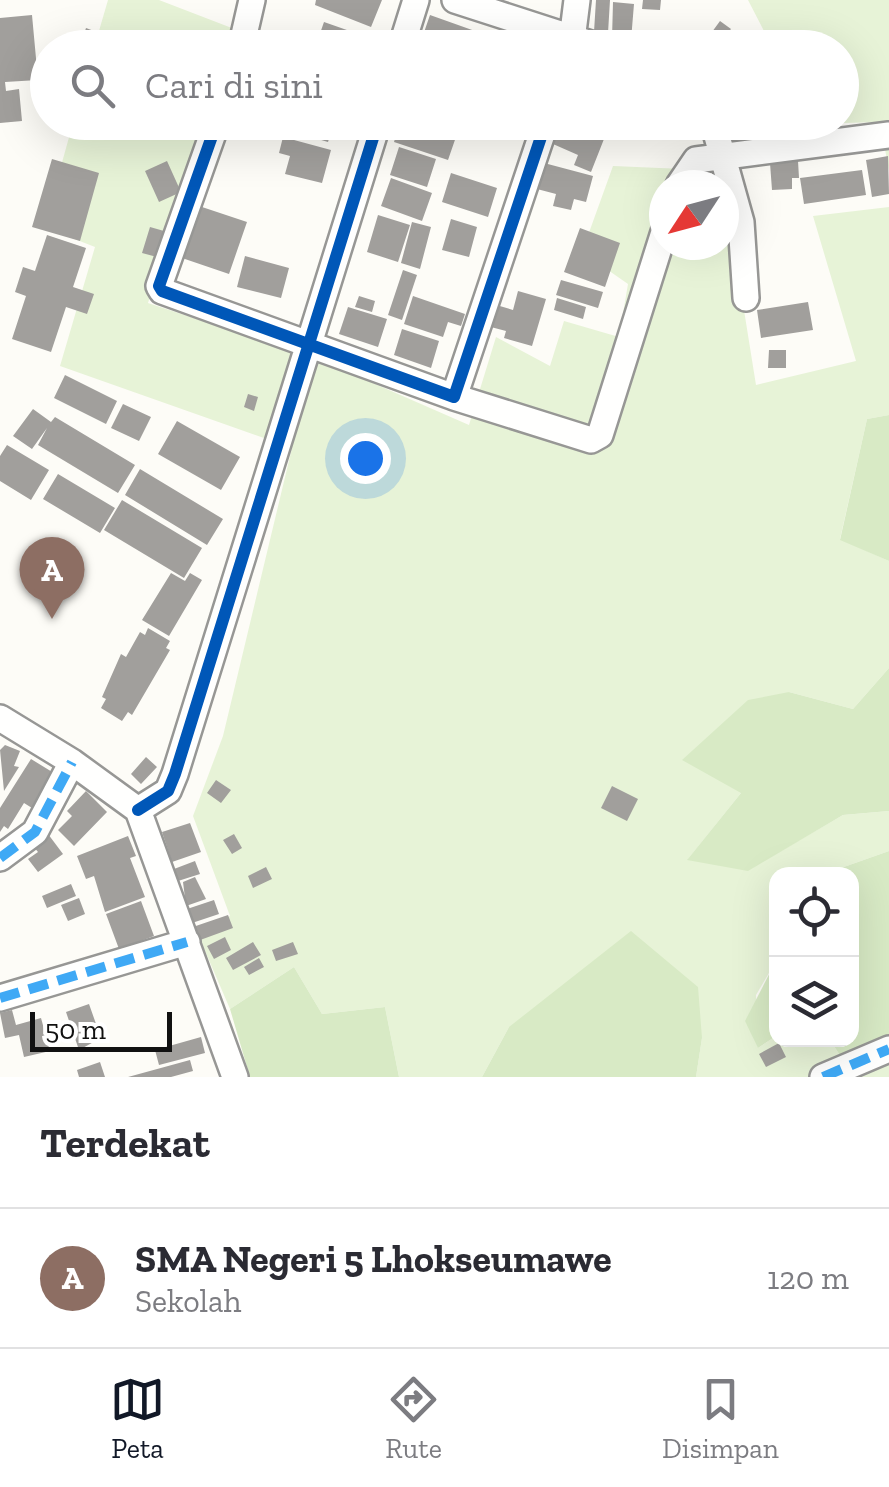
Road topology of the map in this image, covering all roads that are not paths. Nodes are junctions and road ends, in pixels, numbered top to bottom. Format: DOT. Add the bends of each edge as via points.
graph roads {
  1 [pos="252,0"];
  2 [pos="416,0"];
  3 [pos="455,0"];
  4 [pos="577,0"];
  5 [pos="245,30"];
  6 [pos="407,30"];
  7 [pos="535,30"];
  8 [pos="574,30"];
  9 [pos="889,135"];
  10 [pos="859,139"];
  11 [pos="211,140"];
  12 [pos="373,140"];
  13 [pos="540,140"];
  14 [pos="720,140"];
  15 [pos="850,140"];
  16 [pos="726,156"];
  17 [pos="686,170"];
  18 [pos="655,260"];
  19 [pos="746,298"];
  20 [pos="311,346"];
  21 [pos="454,397"];
  22 [pos="0,718"];
  23 [pos="72,762"];
  24 [pos="138,810"];
  25 [pos="0,858"];
  26 [pos="187,942"];
  27 [pos="0,998"];
  28 [pos="889,1049"];
  29 [pos="235,1077"];
  30 [pos="822,1077"];
  1 -- 5 [label="street"];
  2 -- 6 [label="street"];
  3 -- 7 [label="street"];
  4 -- 8 [label="street"];
  9 -- 10 [label="street"];
  11 -- 20 [label="street" via="160,288"];
  12 -- 20 [label="street"];
  13 -- 21 [label="street"];
  14 -- 16 [label="street"];
  15 -- 16 [label="street"];
  16 -- 17 [label="street" via="696,160"];
  16 -- 19 [label="street" via="741,222"];
  18 -- 21 [label="street" via="600,435 592,440"];
  20 -- 21 [label="street"];
  20 -- 24 [label="street" via="175,774 168,790"];
  22 -- 23 [label="street"];
  23 -- 24 [label="street"];
  23 -- 25 [label="street" via="28,841"];
  24 -- 26 [label="street"];
  26 -- 27 [label="street"];
  26 -- 29 [label="street"];
  28 -- 30 [label="street"];
}
